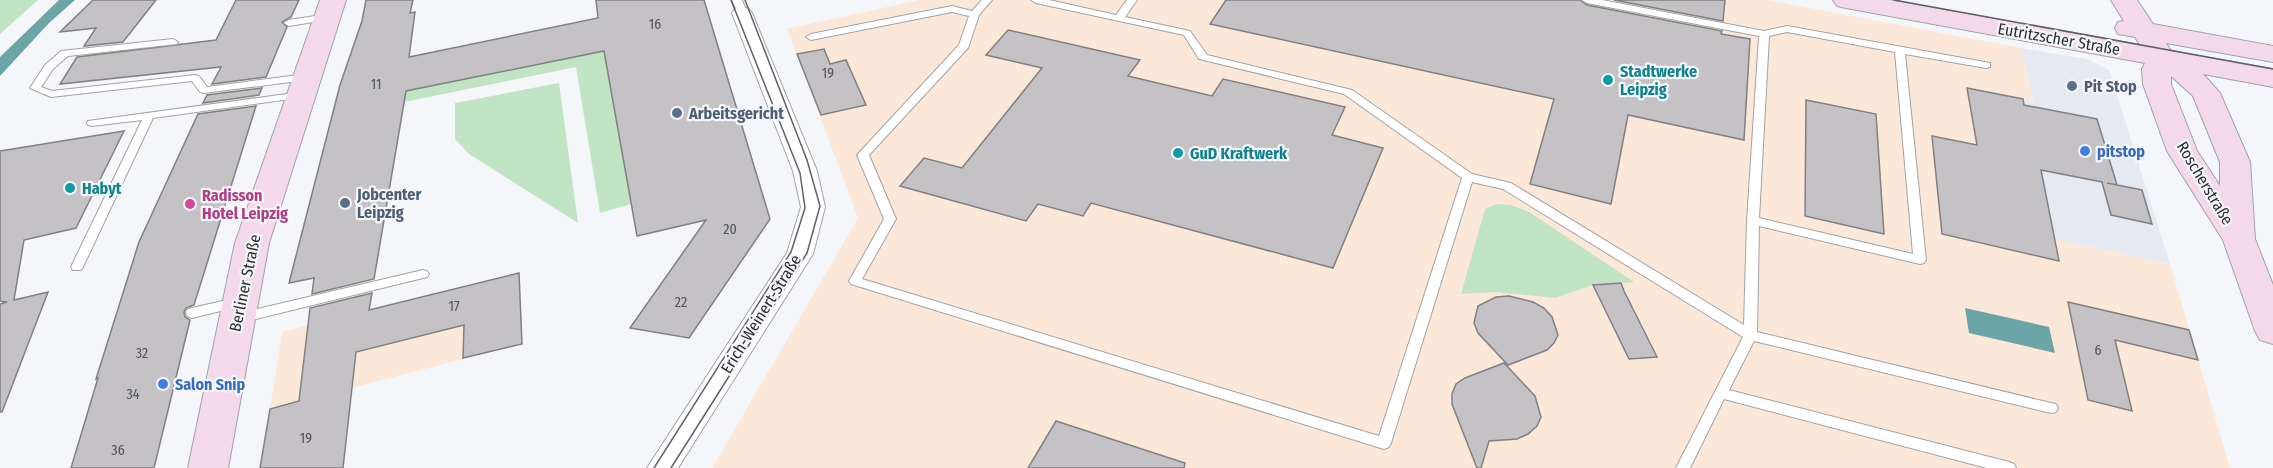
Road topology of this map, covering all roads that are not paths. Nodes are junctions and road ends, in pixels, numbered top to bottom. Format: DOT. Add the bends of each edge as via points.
graph roads {
  1 [pos="987,0"];
  2 [pos="1036,0"];
  3 [pos="1132,0"];
  4 [pos="1587,0"];
  5 [pos="1846,0"];
  6 [pos="1970,0"];
  7 [pos="2124,0"];
  8 [pos="740,6"];
  9 [pos="331,9"];
  10 [pos="974,14"];
  11 [pos="1119,18"];
  12 [pos="289,22"];
  13 [pos="2145,31"];
  14 [pos="1764,34"];
  15 [pos="810,37"];
  16 [pos="172,42"];
  17 [pos="1900,50"];
  18 [pos="2273,54"];
  19 [pos="2162,58"];
  20 [pos="1986,66"];
  21 [pos="2273,78"];
  22 [pos="305,86"];
  23 [pos="149,116"];
  24 [pos="92,123"];
  25 [pos="1468,177"];
  26 [pos="1753,221"];
  27 [pos="2239,240"];
  28 [pos="77,267"];
  29 [pos="423,274"];
  30 [pos="239,310"];
  31 [pos="192,314"];
  32 [pos="2273,331"];
  33 [pos="1750,335"];
  34 [pos="1720,393"];
  35 [pos="2051,408"];
  36 [pos="208,468"];
  37 [pos="662,468"];
  38 [pos="1683,468"];
  39 [pos="2009,468"];
  1 -- 10 [label="lane"];
  2 -- 11 [label="lane"];
  3 -- 11 [label="lane"];
  4 -- 14 [label="lane"];
  5 -- 19 [label="main road, Eutritzscher Straße"];
  6 -- 13 [label="main road, Eutritzscher Straße"];
  7 -- 13 [label="main road, Roscherstraße"];
  8 -- 37 [label="street, Erich-Weinert-Straße" via="805,171 813,207 800,254"];
  9 -- 12 [label="lane"];
  9 -- 22 [label="main road, Berliner Straße"];
  10 -- 15 [label="lane" via="952,9"];
  10 -- 25 [label="lane" via="964,46 863,156 890,219 855,281 1384,443"];
  11 -- 25 [label="lane" via="1187,33 1203,57 1348,92"];
  13 -- 18 [label="main road, Eutritzscher Straße"];
  13 -- 19 [label="main road, Roscherstraße"];
  14 -- 17 [label="lane" via="1787,28"];
  14 -- 26 [label="lane"];
  16 -- 22 [label="lane" via="66,53 49,67 35,88 51,94 195,78 204,90"];
  17 -- 20 [label="lane"];
  17 -- 26 [label="lane" via="1920,260"];
  19 -- 21 [label="main road, Eutritzscher Straße"];
  19 -- 27 [label="main road, Roscherstraße" via="2156,69 2157,84 2182,151"];
  19 -- 27 [label="main road, Roscherstraße" via="2206,93 2235,162"];
  22 -- 23 [label="lane"];
  22 -- 30 [label="main road, Berliner Straße" via="252,243"];
  23 -- 24 [label="lane"];
  23 -- 28 [label="lane"];
  25 -- 33 [label="lane" via="1507,186"];
  26 -- 33 [label="lane"];
  27 -- 32 [label="main road, Roscherstraße"];
  29 -- 30 [label="lane"];
  30 -- 31 [label="lane"];
  30 -- 36 [label="main road, Berliner Straße"];
  33 -- 34 [label="lane"];
  33 -- 35 [label="lane"];
  34 -- 38 [label="lane"];
  34 -- 39 [label="lane"];
}
